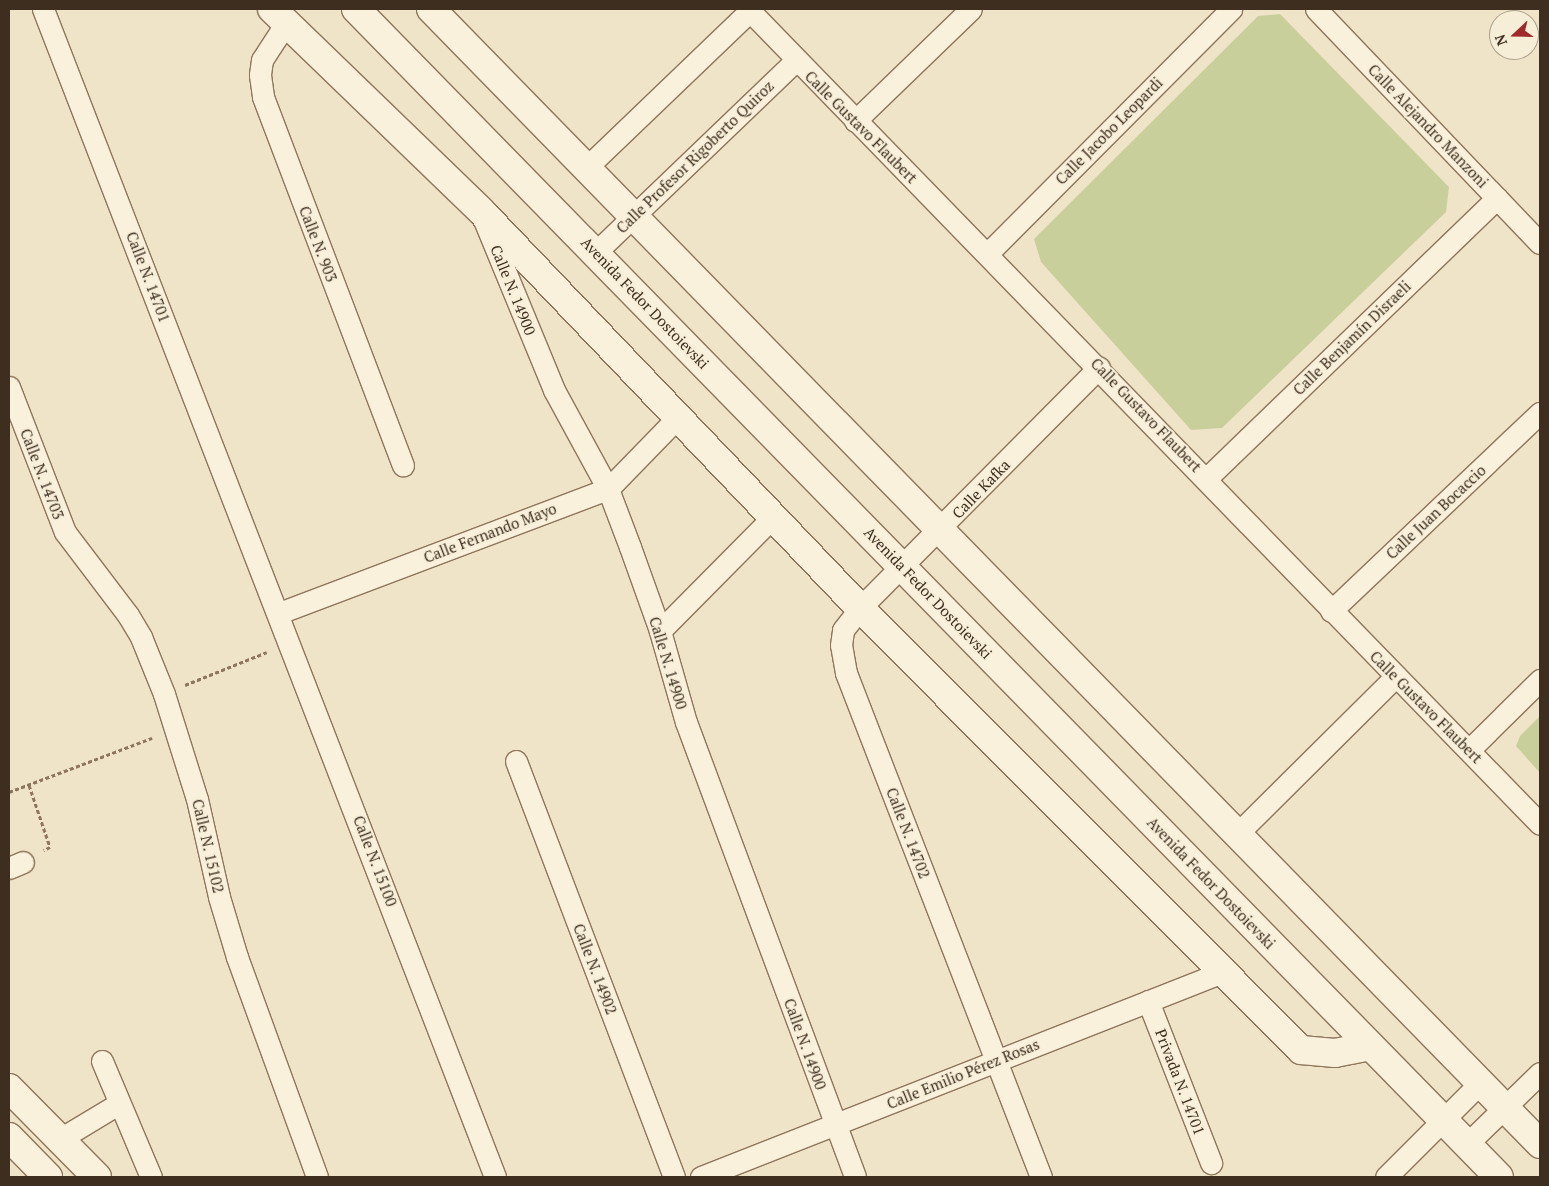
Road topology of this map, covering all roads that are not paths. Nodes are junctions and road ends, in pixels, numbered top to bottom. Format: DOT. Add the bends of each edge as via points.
graph roads {
  1 [pos="43,9"];
  2 [pos="356,9"];
  3 [pos="431,9"];
  4 [pos="971,9"];
  5 [pos="1231,9"];
  6 [pos="1316,9"];
  7 [pos="749,10"];
  8 [pos="279,16"];
  9 [pos="796,61"];
  10 [pos="855,121"];
  11 [pos="586,168"];
  12 [pos="1497,198"];
  13 [pos="480,210"];
  14 [pos="633,216"];
  15 [pos="1540,243"];
  16 [pos="595,253"];
  17 [pos="987,254"];
  18 [pos="1099,367"];
  19 [pos="9,386"];
  20 [pos="1540,413"];
  21 [pos="677,418"];
  22 [pos="403,465"];
  23 [pos="1207,478"];
  24 [pos="608,489"];
  25 [pos="773,517"];
  26 [pos="940,530"];
  27 [pos="65,532"];
  28 [pos="253,545"];
  29 [pos="902,568"];
  30 [pos="860,608"];
  31 [pos="1331,611"];
  32 [pos="279,614"];
  33 [pos="660,632"];
  34 [pos="1396,676"];
  35 [pos="1540,680"];
  36 [pos="1469,750"];
  37 [pos="516,761"];
  38 [pos="1540,824"];
  39 [pos="1237,834"];
  40 [pos="1225,970"];
  41 [pos="1148,1001"];
  42 [pos="1370,1046"];
  43 [pos="102,1061"];
  44 [pos="996,1061"];
  45 [pos="1540,1073"];
  46 [pos="1480,1083"];
  47 [pos="9,1088"];
  48 [pos="118,1104"];
  49 [pos="1504,1108"];
  50 [pos="1443,1121"];
  51 [pos="836,1124"];
  52 [pos="9,1137"];
  53 [pos="60,1140"];
  54 [pos="1467,1144"];
  55 [pos="1540,1144"];
  56 [pos="1211,1163"];
  57 [pos="48,1177"];
  58 [pos="97,1177"];
  59 [pos="151,1177"];
  60 [pos="317,1177"];
  61 [pos="495,1177"];
  62 [pos="674,1177"];
  63 [pos="701,1177"];
  64 [pos="855,1177"];
  65 [pos="1041,1177"];
  66 [pos="1386,1177"];
  67 [pos="1499,1177"];
  1 -- 28 [label="street, Calle N. 14701"];
  2 -- 16 [label="main road, Avenida Fedor Dostoievski"];
  3 -- 11 [label="main road"];
  4 -- 10 [label="street"];
  5 -- 17 [label="street, Calle Jacobo Leopardi"];
  6 -- 12 [label="street, Calle Alejandro Manzoni"];
  7 -- 9 [label="street, Calle Gustavo Flaubert"];
  7 -- 11 [label="street"];
  8 -- 13 [label="main road"];
  8 -- 22 [label="street, Calle N. 903" via="262,60 260,75 264,97"];
  9 -- 10 [label="street, Calle Gustavo Flaubert"];
  9 -- 14 [label="street, Calle Profesor Rigoberto Quiroz"];
  10 -- 17 [label="street, Calle Gustavo Flaubert"];
  11 -- 14 [label="main road"];
  12 -- 15 [label="street, Calle Alejandro Manzoni"];
  12 -- 23 [label="street, Calle Benjamín Disraeli"];
  13 -- 21 [label="main road"];
  13 -- 24 [label="street, Calle N. 14900" via="554,390"];
  14 -- 16 [label="street, Calle Profesor Rigoberto Quiroz"];
  14 -- 26 [label="main road"];
  16 -- 29 [label="main road, Avenida Fedor Dostoievski"];
  17 -- 18 [label="street, Calle Gustavo Flaubert"];
  18 -- 23 [label="street, Calle Gustavo Flaubert"];
  18 -- 26 [label="street, Calle Kafka"];
  19 -- 27 [label="street, Calle N. 14703"];
  20 -- 31 [label="street, Calle Juan Bocaccio"];
  21 -- 24 [label="street, Calle Fernando Mayo"];
  21 -- 25 [label="main road"];
  23 -- 31 [label="street, Calle Gustavo Flaubert"];
  24 -- 32 [label="street, Calle Fernando Mayo"];
  24 -- 33 [label="street, Calle N. 14900"];
  25 -- 30 [label="main road"];
  25 -- 33 [label="street"];
  26 -- 29 [label="street, Calle Kafka"];
  26 -- 39 [label="main road"];
  27 -- 60 [label="street, Calle N. 15102" via="128,615 141,637 164,694 236,956"];
  28 -- 32 [label="street, Calle N. 15100"];
  29 -- 30 [label="street, Calle Kafka"];
  29 -- 42 [label="main road, Avenida Fedor Dostoievski"];
  30 -- 40 [label="main road"];
  30 -- 44 [label="street, Calle N. 14702" via="843,630 841,645 846,673"];
  31 -- 34 [label="street, Calle Gustavo Flaubert"];
  32 -- 61 [label="street, Calle N. 15100"];
  33 -- 51 [label="street, Calle N. 14900" via="686,722"];
  34 -- 36 [label="street, Calle Gustavo Flaubert"];
  34 -- 39 [label="street"];
  35 -- 36 [label="street"];
  36 -- 38 [label="street, Calle Gustavo Flaubert"];
  37 -- 62 [label="street, Calle N. 14902"];
  39 -- 46 [label="main road"];
  40 -- 41 [label="street, Calle Emilio Pérez Rosas"];
  40 -- 42 [label="main road" via="1301,1050 1335,1053"];
  41 -- 44 [label="street, Calle Emilio Pérez Rosas"];
  41 -- 56 [label="street, Privada N. 14701"];
  42 -- 50 [label="main road, Avenida Fedor Dostoievski"];
  43 -- 48 [label="street"];
  44 -- 51 [label="street, Calle Emilio Pérez Rosas"];
  44 -- 65 [label="street, Calle N. 14702"];
  45 -- 49 [label="street"];
  46 -- 49 [label="main road"];
  46 -- 50 [label="street"];
  47 -- 53 [label="main road"];
  48 -- 53 [label="street"];
  48 -- 59 [label="street"];
  49 -- 54 [label="street"];
  49 -- 55 [label="main road"];
  50 -- 54 [label="main road, Avenida Fedor Dostoievski"];
  50 -- 66 [label="street"];
  51 -- 63 [label="street, Calle Emilio Pérez Rosas"];
  51 -- 64 [label="street, Calle N. 14900"];
  52 -- 57 [label="main road"];
  53 -- 58 [label="main road"];
  54 -- 67 [label="main road, Avenida Fedor Dostoievski"];
}
